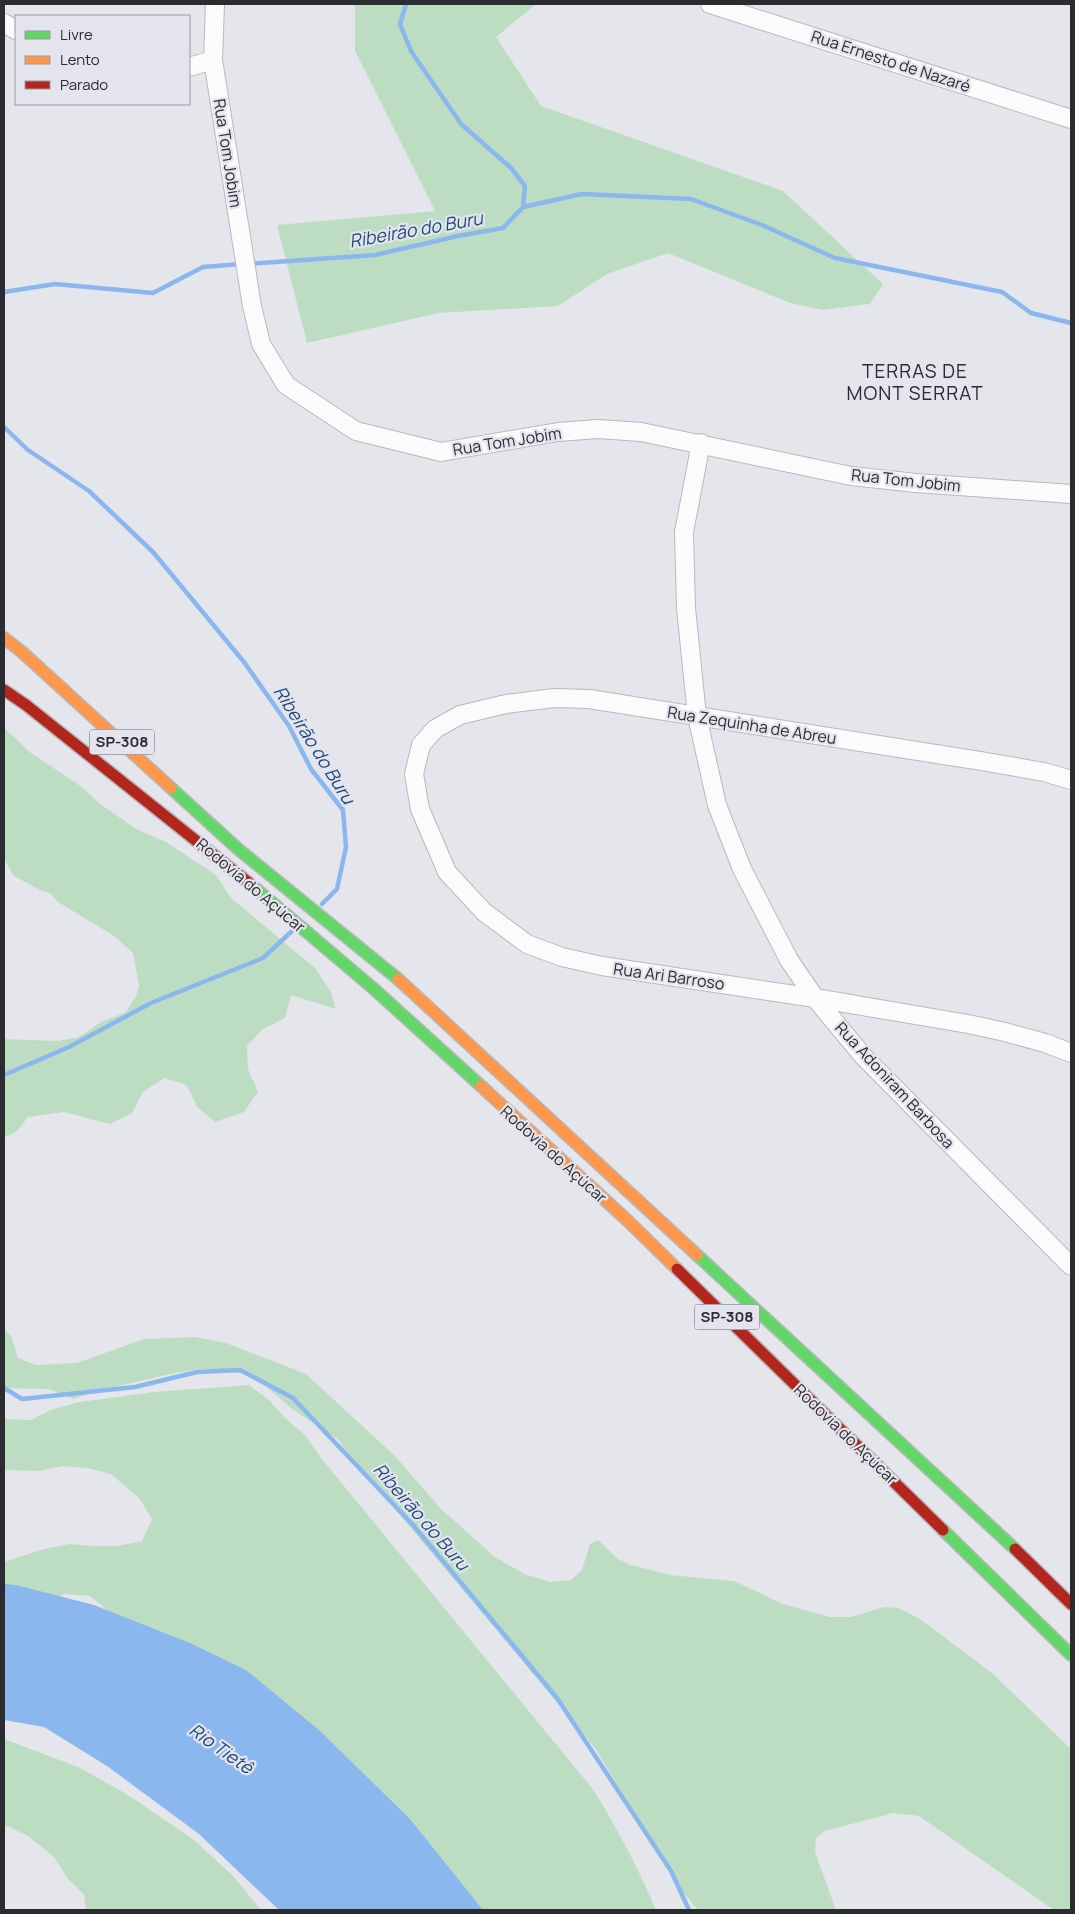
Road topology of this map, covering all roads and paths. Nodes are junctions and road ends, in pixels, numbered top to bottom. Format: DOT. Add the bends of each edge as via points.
graph roads {
  1 [pos="215,4"];
  2 [pos="710,4"];
  3 [pos="4,23"];
  4 [pos="15,29"];
  5 [pos="213,60"];
  6 [pos="190,67"];
  7 [pos="1071,119"];
  8 [pos="701,443"];
  9 [pos="1071,494"];
  10 [pos="4,638"];
  11 [pos="4,690"];
  12 [pos="697,716"];
  13 [pos="435,729"];
  14 [pos="1071,780"];
  15 [pos="815,998"];
  16 [pos="1071,1053"];
  17 [pos="1071,1266"];
  18 [pos="1071,1604"];
  19 [pos="1071,1655"];
  1 -- 5 [label="street, Rua Tom Jobim"];
  2 -- 7 [label="street, Rua Ernesto de Nazaré"];
  3 -- 4 [label="street"];
  5 -- 6 [label="street"];
  5 -- 8 [label="street, Rua Tom Jobim" via="252,306 261,344 286,385 356,431 441,452 558,432 598,429 641,432"];
  8 -- 9 [label="street, Rua Tom Jobim" via="851,476"];
  8 -- 12 [label="street, Rua Adoniram Barbosa" via="684,532 686,608"];
  10 -- 18 [label="highway, Rodovia do Açúcar / SP-308" via="30,658 238,849 395,976"];
  11 -- 19 [label="highway, Rodovia do Açúcar / SP-308" via="233,869 374,989 628,1220"];
  12 -- 13 [label="street, Rua Zequinha de Abreu" via="589,699 554,698 506,704 460,715"];
  12 -- 14 [label="street, Rua Zequinha de Abreu" via="1044,772"];
  12 -- 15 [label="street, Rua Adoniram Barbosa" via="717,805 742,869 789,960"];
  13 -- 15 [label="street, Rua Ari Barroso" via="421,745 414,774 420,808 434,845 447,872 484,912 527,944 602,966"];
  15 -- 16 [label="street, Rua Ari Barroso" via="968,1024"];
  15 -- 17 [label="street, Rua Adoniram Barbosa" via="863,1056"];
}
